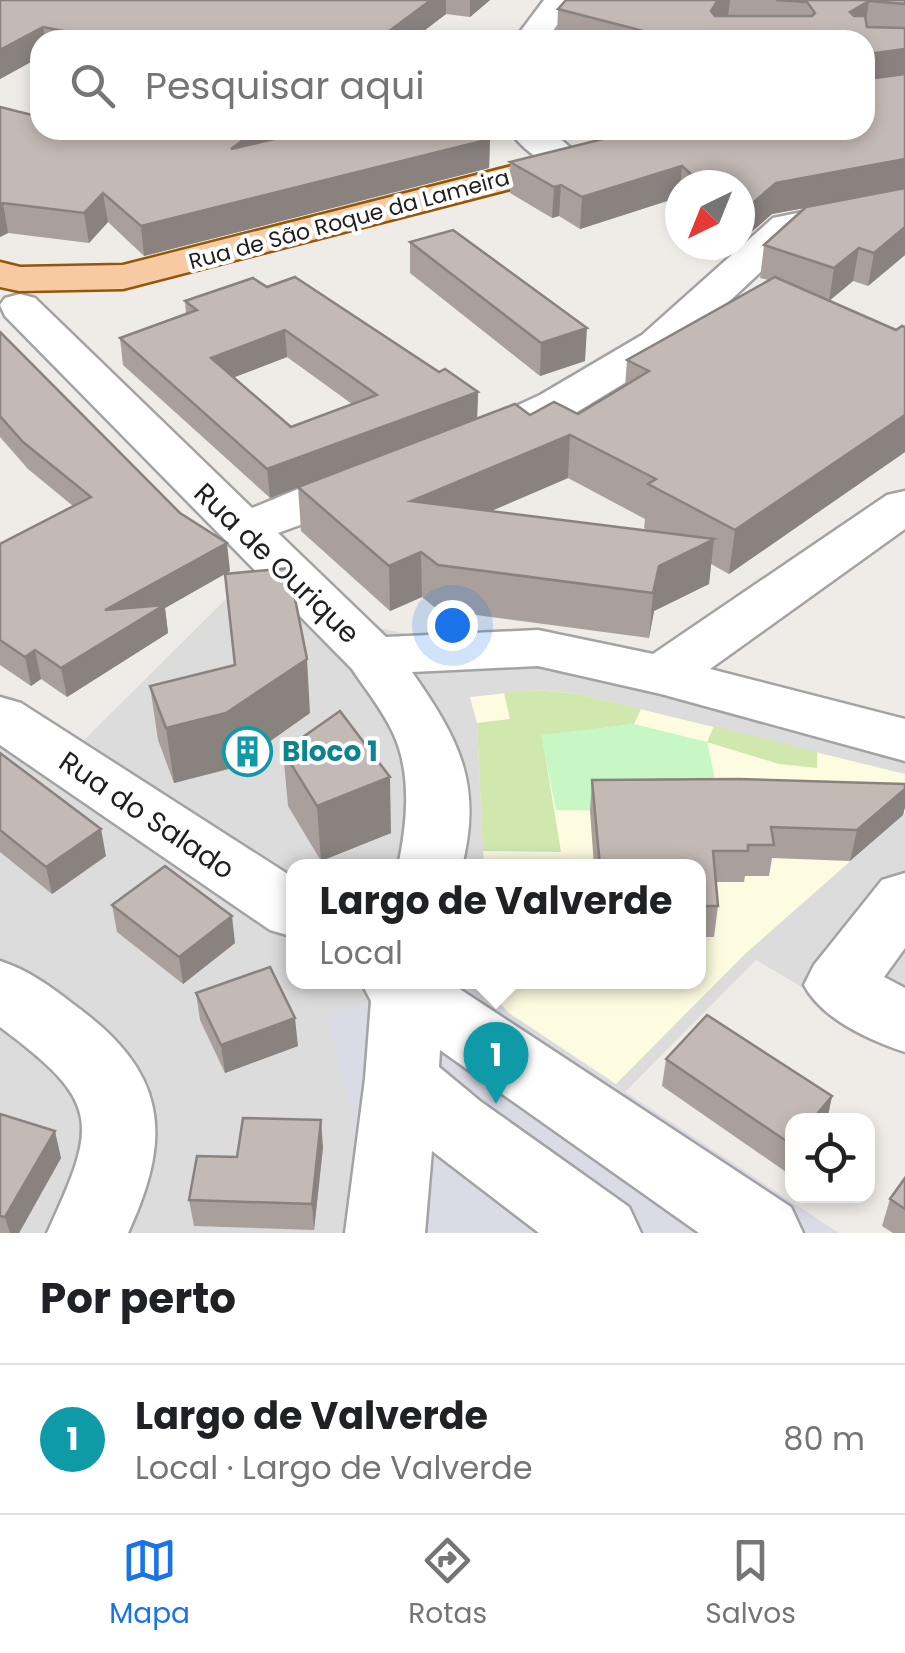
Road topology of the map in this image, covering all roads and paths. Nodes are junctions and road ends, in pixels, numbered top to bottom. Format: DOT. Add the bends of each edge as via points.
graph roads {
  1 [pos="561,0"];
  2 [pos="536,30"];
  3 [pos="540,140"];
  4 [pos="656,140"];
  5 [pos="570,162"];
  6 [pos="905,203"];
  7 [pos="8,295"];
  8 [pos="905,506"];
  9 [pos="241,529"];
  10 [pos="372,656"];
  11 [pos="662,675"];
  12 [pos="0,716"];
  13 [pos="905,740"];
  14 [pos="432,859"];
  15 [pos="905,898"];
  16 [pos="286,907"];
  17 [pos="0,989"];
  18 [pos="403,989"];
  19 [pos="410,989"];
  20 [pos="905,1023"];
  21 [pos="402,1079"];
  22 [pos="87,1233"];
  23 [pos="385,1233"];
  24 [pos="602,1233"];
  25 [pos="763,1233"];
  1 -- 2 [label="street"];
  3 -- 5 [label="street"];
  4 -- 5 [label="main road, Rua de São Roque da Lameira"];
  5 -- 7 [label="main road, Rua de São Roque da Lameira" via="123,277"];
  6 -- 9 [label="street" via="787,226 631,363 428,461"];
  7 -- 9 [label="street, Rua de Ourique"];
  8 -- 11 [label="street"];
  9 -- 10 [label="street, Rua de Ourique"];
  10 -- 11 [label="street" via="538,648"];
  10 -- 14 [label="street, Rua de Ourique" via="424,734 437,780"];
  11 -- 13 [label="street"];
  12 -- 16 [label="street, Rua do Salado"];
  15 -- 20 [label="street" via="839,985"];
  17 -- 22 [label="street" via="65,1039 110,1087 120,1139 115,1173"];
  18 -- 21 [label="street"];
  19 -- 25 [label="street"];
  21 -- 23 [label="street"];
  21 -- 24 [label="street" via="452,1124"];
}
